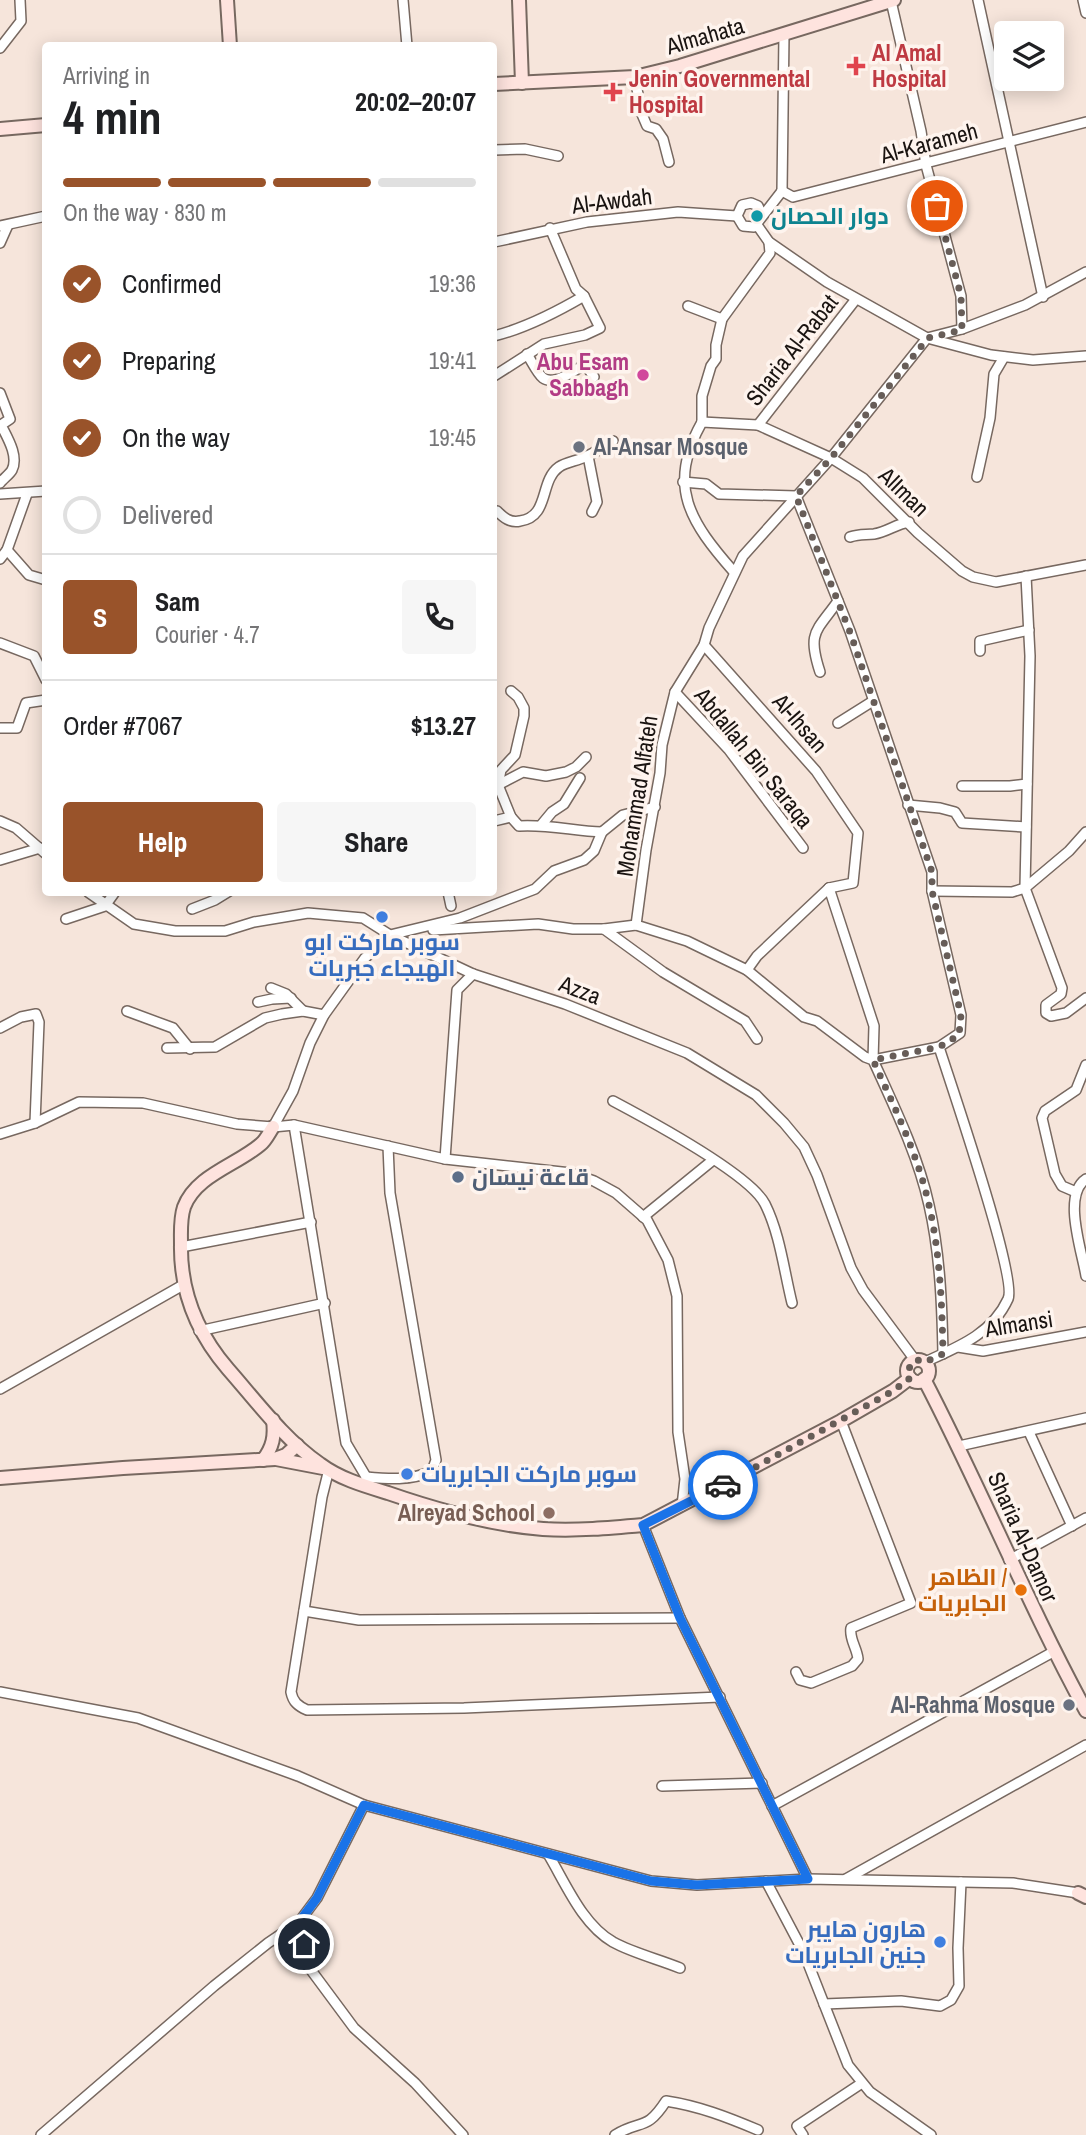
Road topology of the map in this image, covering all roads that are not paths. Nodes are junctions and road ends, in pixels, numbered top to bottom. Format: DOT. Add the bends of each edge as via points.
graph roads {
  1 [pos="20,0"];
  2 [pos="228,0"];
  3 [pos="403,0"];
  4 [pos="519,0"];
  5 [pos="892,0"];
  6 [pos="978,0"];
  7 [pos="1083,0"];
  8 [pos="1086,13"];
  9 [pos="784,34"];
  10 [pos="230,42"];
  11 [pos="407,42"];
  12 [pos="0,48"];
  13 [pos="635,77"];
  14 [pos="522,83"];
  15 [pos="497,84"];
  16 [pos="1086,122"];
  17 [pos="42,125"];
  18 [pos="0,129"];
  19 [pos="1010,141"];
  20 [pos="497,150"];
  21 [pos="558,156"];
  22 [pos="669,162"];
  23 [pos="926,165"];
  24 [pos="782,191"];
  25 [pos="755,204"];
  26 [pos="762,215"];
  27 [pos="737,216"];
  28 [pos="42,217"];
  29 [pos="757,225"];
  30 [pos="4,226"];
  31 [pos="550,228"];
  32 [pos="497,241"];
  33 [pos="769,242"];
  34 [pos="0,243"];
  35 [pos="1086,272"];
  36 [pos="584,296"];
  37 [pos="1043,297"];
  38 [pos="856,299"];
  39 [pos="688,306"];
  40 [pos="722,319"];
  41 [pos="962,330"];
  42 [pos="497,335"];
  43 [pos="928,338"];
  44 [pos="527,354"];
  45 [pos="1086,356"];
  46 [pos="1004,357"];
  47 [pos="497,374"];
  48 [pos="594,377"];
  49 [pos="0,393"];
  50 [pos="702,422"];
  51 [pos="758,425"];
  52 [pos="613,441"];
  53 [pos="588,456"];
  54 [pos="831,458"];
  55 [pos="977,478"];
  56 [pos="683,482"];
  57 [pos="0,483"];
  58 [pos="42,492"];
  59 [pos="0,494"];
  60 [pos="27,494"];
  61 [pos="796,496"];
  62 [pos="497,511"];
  63 [pos="592,512"];
  64 [pos="909,522"];
  65 [pos="850,537"];
  66 [pos="7,551"];
  67 [pos="0,559"];
  68 [pos="1086,565"];
  69 [pos="734,572"];
  70 [pos="1026,576"];
  71 [pos="42,579"];
  72 [pos="838,601"];
  73 [pos="1029,630"];
  74 [pos="0,643"];
  75 [pos="704,645"];
  76 [pos="980,651"];
  77 [pos="42,672"];
  78 [pos="820,672"];
  79 [pos="511,691"];
  80 [pos="675,692"];
  81 [pos="42,701"];
  82 [pos="873,701"];
  83 [pos="838,723"];
  84 [pos="0,728"];
  85 [pos="586,757"];
  86 [pos="497,771"];
  87 [pos="580,778"];
  88 [pos="1027,784"];
  89 [pos="498,785"];
  90 [pos="962,786"];
  91 [pos="908,806"];
  92 [pos="654,807"];
  93 [pos="511,817"];
  94 [pos="497,820"];
  95 [pos="0,821"];
  96 [pos="542,824"];
  97 [pos="1026,827"];
  98 [pos="602,832"];
  99 [pos="1086,832"];
  100 [pos="803,848"];
  101 [pos="42,850"];
  102 [pos="42,851"];
  103 [pos="0,860"];
  104 [pos="829,888"];
  105 [pos="1025,888"];
  106 [pos="932,891"];
  107 [pos="93,896"];
  108 [pos="112,896"];
  109 [pos="222,896"];
  110 [pos="449,896"];
  111 [pos="105,906"];
  112 [pos="451,906"];
  113 [pos="192,908"];
  114 [pos="66,919"];
  115 [pos="636,925"];
  116 [pos="604,929"];
  117 [pos="390,935"];
  118 [pos="747,970"];
  119 [pos="473,974"];
  120 [pos="271,988"];
  121 [pos="291,998"];
  122 [pos="1086,999"];
  123 [pos="258,1002"];
  124 [pos="127,1011"];
  125 [pos="303,1011"];
  126 [pos="324,1015"];
  127 [pos="0,1028"];
  128 [pos="757,1039"];
  129 [pos="939,1047"];
  130 [pos="167,1048"];
  131 [pos="190,1049"];
  132 [pos="873,1060"];
  133 [pos="1086,1065"];
  134 [pos="613,1101"];
  135 [pos="35,1123"];
  136 [pos="294,1125"];
  137 [pos="272,1127"];
  138 [pos="0,1134"];
  139 [pos="388,1146"];
  140 [pos="445,1159"];
  141 [pos="713,1160"];
  142 [pos="1086,1179"];
  143 [pos="1076,1192"];
  144 [pos="643,1217"];
  145 [pos="311,1222"];
  146 [pos="1083,1237"];
  147 [pos="181,1248"];
  148 [pos="1086,1276"];
  149 [pos="183,1285"];
  150 [pos="325,1303"];
  151 [pos="792,1303"];
  152 [pos="200,1331"];
  153 [pos="1086,1331"];
  154 [pos="958,1347"];
  155 [pos="943,1354"];
  156 [pos="920,1361"];
  157 [pos="910,1378"];
  158 [pos="924,1379"];
  159 [pos="0,1389"];
  160 [pos="1086,1418"];
  161 [pos="273,1420"];
  162 [pos="841,1421"];
  163 [pos="1029,1432"];
  164 [pos="294,1442"];
  165 [pos="959,1446"];
  166 [pos="269,1460"];
  167 [pos="329,1469"];
  168 [pos="0,1478"];
  169 [pos="369,1482"];
  170 [pos="681,1506"];
  171 [pos="1086,1518"];
  172 [pos="643,1525"];
  173 [pos="1072,1526"];
  174 [pos="1009,1560"];
  175 [pos="304,1611"];
  176 [pos="680,1618"];
  177 [pos="1054,1652"];
  178 [pos="796,1672"];
  179 [pos="0,1692"];
  180 [pos="720,1697"];
  181 [pos="1086,1711"];
  182 [pos="1086,1745"];
  183 [pos="762,1783"];
  184 [pos="662,1786"];
  185 [pos="364,1805"];
  186 [pos="772,1807"];
  187 [pos="548,1854"];
  188 [pos="808,1879"];
  189 [pos="845,1880"];
  190 [pos="766,1881"];
  191 [pos="961,1882"];
  192 [pos="1083,1895"];
  193 [pos="299,1922"];
  194 [pos="680,1968"];
  195 [pos="824,2004"];
  196 [pos="862,2083"];
  197 [pos="758,2130"];
  198 [pos="41,2135"];
  199 [pos="463,2135"];
  200 [pos="615,2135"];
  201 [pos="803,2135"];
  202 [pos="930,2135"];
  1 -- 12 [label="street" via="21,21"];
  2 -- 10 [label="street"];
  3 -- 11 [label="street"];
  4 -- 14 [label="street"];
  5 -- 9 [label="street, Almahata"];
  5 -- 23 [label="street"];
  6 -- 19 [label="street"];
  7 -- 8 [label="street"];
  9 -- 13 [label="street, Almahata"];
  9 -- 24 [label="street"];
  13 -- 14 [label="street, Almahata"];
  13 -- 22 [label="street" via="640,112 647,126 663,139"];
  14 -- 15 [label="street, Almahata"];
  16 -- 19 [label="street, Al-Karameh"];
  17 -- 18 [label="street"];
  19 -- 23 [label="street, Al-Karameh"];
  19 -- 37 [label="street"];
  20 -- 21 [label="street" via="525,149"];
  23 -- 24 [label="street, Al-Karameh" via="793,197"];
  23 -- 41 [label="street" via="961,296"];
  24 -- 25 [label="street"];
  24 -- 26 [label="street"];
  25 -- 26 [label="street"];
  25 -- 27 [label="street" via="742,205"];
  26 -- 29 [label="street"];
  27 -- 29 [label="street" via="746,227"];
  27 -- 31 [label="street, Al-Awdah" via="678,212"];
  28 -- 30 [label="street"];
  29 -- 33 [label="street"];
  30 -- 34 [label="street"];
  31 -- 32 [label="street, Al-Awdah"];
  31 -- 36 [label="street" via="576,289"];
  33 -- 38 [label="street"];
  33 -- 40 [label="street" via="769,253"];
  35 -- 37 [label="street"];
  36 -- 42 [label="street" via="554,314"];
  36 -- 44 [label="street" via="600,328 544,344"];
  37 -- 41 [label="street"];
  38 -- 43 [label="street"];
  38 -- 51 [label="street, Sharia Al-Rabat"];
  39 -- 40 [label="street"];
  40 -- 50 [label="street" via="716,359 702,396"];
  41 -- 43 [label="street"];
  43 -- 46 [label="street"];
  43 -- 54 [label="street, Mohammad Alfateh"];
  44 -- 47 [label="street"];
  44 -- 48 [label="street" via="542,377 561,377 584,364"];
  45 -- 46 [label="street"];
  46 -- 55 [label="street" via="994,374"];
  49 -- 57 [label="street" via="10,419 1,425 14,459 12,470"];
  50 -- 51 [label="street, AlIman"];
  50 -- 56 [label="street" via="685,461"];
  51 -- 54 [label="street, AlIman"];
  52 -- 53 [label="street"];
  53 -- 62 [label="street" via="559,467 548,479 544,500 534,516 512,521"];
  53 -- 63 [label="street" via="597,502"];
  54 -- 61 [label="street, Mohammad Alfateh"];
  54 -- 64 [label="street, AlIman" via="863,478"];
  56 -- 61 [label="street" via="706,484 719,494"];
  56 -- 69 [label="street" via="705,536"];
  58 -- 60 [label="street"];
  59 -- 60 [label="street"];
  60 -- 66 [label="street"];
  61 -- 69 [label="street, Mohammad Alfateh"];
  61 -- 72 [label="street"];
  64 -- 65 [label="street"];
  64 -- 70 [label="street, AlIman" via="973,577 996,582"];
  66 -- 67 [label="street"];
  66 -- 71 [label="street" via="29,575"];
  68 -- 70 [label="street, AlIman"];
  69 -- 75 [label="street, Mohammad Alfateh"];
  70 -- 73 [label="street"];
  72 -- 78 [label="street" via="817,625 813,651"];
  72 -- 82 [label="street"];
  73 -- 76 [label="street" via="980,641"];
  73 -- 88 [label="street"];
  74 -- 77 [label="street" via="34,656"];
  75 -- 80 [label="street, Mohammad Alfateh"];
  75 -- 104 [label="street, Al-Ihsan" via="816,771 858,833 853,883"];
  79 -- 86 [label="street" via="524,708 524,716 515,755"];
  80 -- 92 [label="street, Mohammad Alfateh"];
  80 -- 100 [label="street, Abdallah Bin Saraqa" via="729,750"];
  81 -- 84 [label="street" via="26,704 17,728"];
  82 -- 83 [label="street"];
  82 -- 91 [label="street"];
  85 -- 89 [label="street" via="566,772 546,776 523,772"];
  86 -- 89 [label="street"];
  87 -- 96 [label="street" via="564,804"];
  88 -- 90 [label="street"];
  88 -- 97 [label="street"];
  89 -- 93 [label="street"];
  91 -- 97 [label="street" via="955,812 962,823"];
  91 -- 106 [label="street" via="932,872"];
  92 -- 98 [label="street" via="623,815"];
  92 -- 115 [label="street, Mohammad Alfateh"];
  93 -- 94 [label="street"];
  93 -- 96 [label="street" via="519,826"];
  95 -- 101 [label="street"];
  96 -- 98 [label="street"];
  97 -- 105 [label="street"];
  98 -- 117 [label="street" via="594,851 584,860 554,871 535,889 460,918"];
  99 -- 105 [label="street"];
  102 -- 103 [label="street"];
  104 -- 118 [label="street"];
  104 -- 132 [label="street" via="874,1026"];
  105 -- 106 [label="street" via="1012,892"];
  105 -- 122 [label="street" via="1062,988 1046,1005 1046,1013 1061,1015"];
  106 -- 129 [label="street" via="962,1021 959,1035"];
  107 -- 111 [label="street, Azza"];
  108 -- 111 [label="street"];
  109 -- 113 [label="street"];
  110 -- 112 [label="street"];
  111 -- 114 [label="street"];
  111 -- 117 [label="street, Azza" via="134,924 174,931 225,932 308,913 363,919"];
  115 -- 116 [label="street"];
  115 -- 118 [label="street" via="687,941"];
  116 -- 117 [label="street" via="538,924"];
  116 -- 128 [label="street" via="663,972 745,1021"];
  117 -- 119 [label="street, Azza"];
  117 -- 126 [label="street" via="365,958"];
  118 -- 132 [label="street" via="804,1017"];
  119 -- 140 [label="street" via="457,990"];
  119 -- 156 [label="street, Azza" via="565,1004 687,1053 755,1096 804,1147 851,1268"];
  120 -- 121 [label="street"];
  121 -- 123 [label="street"];
  121 -- 125 [label="street"];
  124 -- 131 [label="street" via="173,1028"];
  125 -- 126 [label="street"];
  125 -- 131 [label="street" via="265,1018 215,1047"];
  126 -- 137 [label="street" via="293,1091"];
  127 -- 135 [label="street" via="29,1014 36,1014 39,1022"];
  129 -- 132 [label="street"];
  129 -- 154 [label="street" via="1002,1245 1010,1287 1008,1300 996,1318"];
  130 -- 131 [label="street"];
  132 -- 155 [label="street" via="929,1204"];
  133 -- 143 [label="street" via="1076,1090 1042,1116 1055,1174 1062,1186"];
  134 -- 141 [label="street"];
  135 -- 137 [label="street" via="79,1102 143,1103"];
  135 -- 138 [label="street"];
  136 -- 137 [label="street"];
  136 -- 139 [label="street"];
  136 -- 145 [label="street"];
  137 -- 147 [label="street" via="263,1142 224,1166 192,1194 184,1207"];
  139 -- 140 [label="street"];
  139 -- 169 [label="street" via="390,1192 436,1460 432,1471 418,1476"];
  140 -- 144 [label="street" via="571,1173 616,1193"];
  141 -- 144 [label="street"];
  141 -- 151 [label="street" via="747,1183 764,1203"];
  142 -- 143 [label="street"];
  143 -- 146 [label="street" via="1074,1216"];
  144 -- 170 [label="street" via="668,1260 677,1296 678,1432 685,1479"];
  145 -- 147 [label="street"];
  145 -- 150 [label="street"];
  146 -- 148 [label="street"];
  147 -- 149 [label="street"];
  149 -- 152 [label="street"];
  149 -- 159 [label="street"];
  150 -- 152 [label="street"];
  150 -- 169 [label="street" via="346,1443"];
  152 -- 161 [label="street"];
  153 -- 154 [label="street, Almansi" via="983,1351"];
  154 -- 155 [label="street"];
  155 -- 156 [label="street"];
  156 -- 157 [label="street" via="908,1368"];
  156 -- 158 [label="street" via="929,1371"];
  157 -- 158 [label="street"];
  157 -- 162 [label="street"];
  158 -- 165 [label="street, Sharia Al-Damor"];
  160 -- 163 [label="street"];
  161 -- 164 [label="street"];
  161 -- 166 [label="street"];
  162 -- 170 [label="street"];
  162 -- 178 [label="street" via="911,1603 851,1628 858,1653 852,1665 811,1683 800,1680"];
  163 -- 165 [label="street"];
  163 -- 173 [label="street"];
  164 -- 166 [label="street" via="286,1455"];
  164 -- 167 [label="street"];
  165 -- 174 [label="street, Sharia Al-Damor"];
  166 -- 167 [label="street"];
  166 -- 168 [label="street"];
  167 -- 169 [label="street"];
  167 -- 175 [label="street"];
  169 -- 172 [label="street" via="428,1507 510,1525 544,1529"];
  170 -- 172 [label="street"];
  171 -- 173 [label="street"];
  172 -- 176 [label="street"];
  173 -- 174 [label="street"];
  174 -- 177 [label="street, Sharia Al-Damor"];
  175 -- 176 [label="street" via="359,1620"];
  175 -- 180 [label="street" via="291,1692 299,1707 307,1710"];
  176 -- 180 [label="street"];
  177 -- 181 [label="street, Sharia Al-Damor"];
  177 -- 186 [label="street"];
  179 -- 185 [label="street" via="138,1718"];
  180 -- 183 [label="street"];
  182 -- 189 [label="street"];
  183 -- 184 [label="street"];
  183 -- 186 [label="street"];
  185 -- 187 [label="street"];
  185 -- 193 [label="street" via="317,1898"];
  186 -- 188 [label="street"];
  187 -- 190 [label="street" via="651,1881 697,1885"];
  187 -- 194 [label="street" via="587,1919 605,1937"];
  188 -- 189 [label="street"];
  188 -- 190 [label="street"];
  189 -- 191 [label="street"];
  190 -- 195 [label="street" via="804,1953"];
  191 -- 192 [label="street" via="1013,1883"];
  191 -- 195 [label="street" via="959,1986 951,2000 940,2006 901,2001"];
  193 -- 198 [label="street" via="214,1986"];
  193 -- 199 [label="street" via="308,1966 354,2028"];
  195 -- 196 [label="street" via="843,2055"];
  196 -- 201 [label="street" via="800,2123 797,2126"];
  196 -- 202 [label="street"];
  197 -- 200 [label="street" via="724,2115 666,2101 654,2118"];
}
